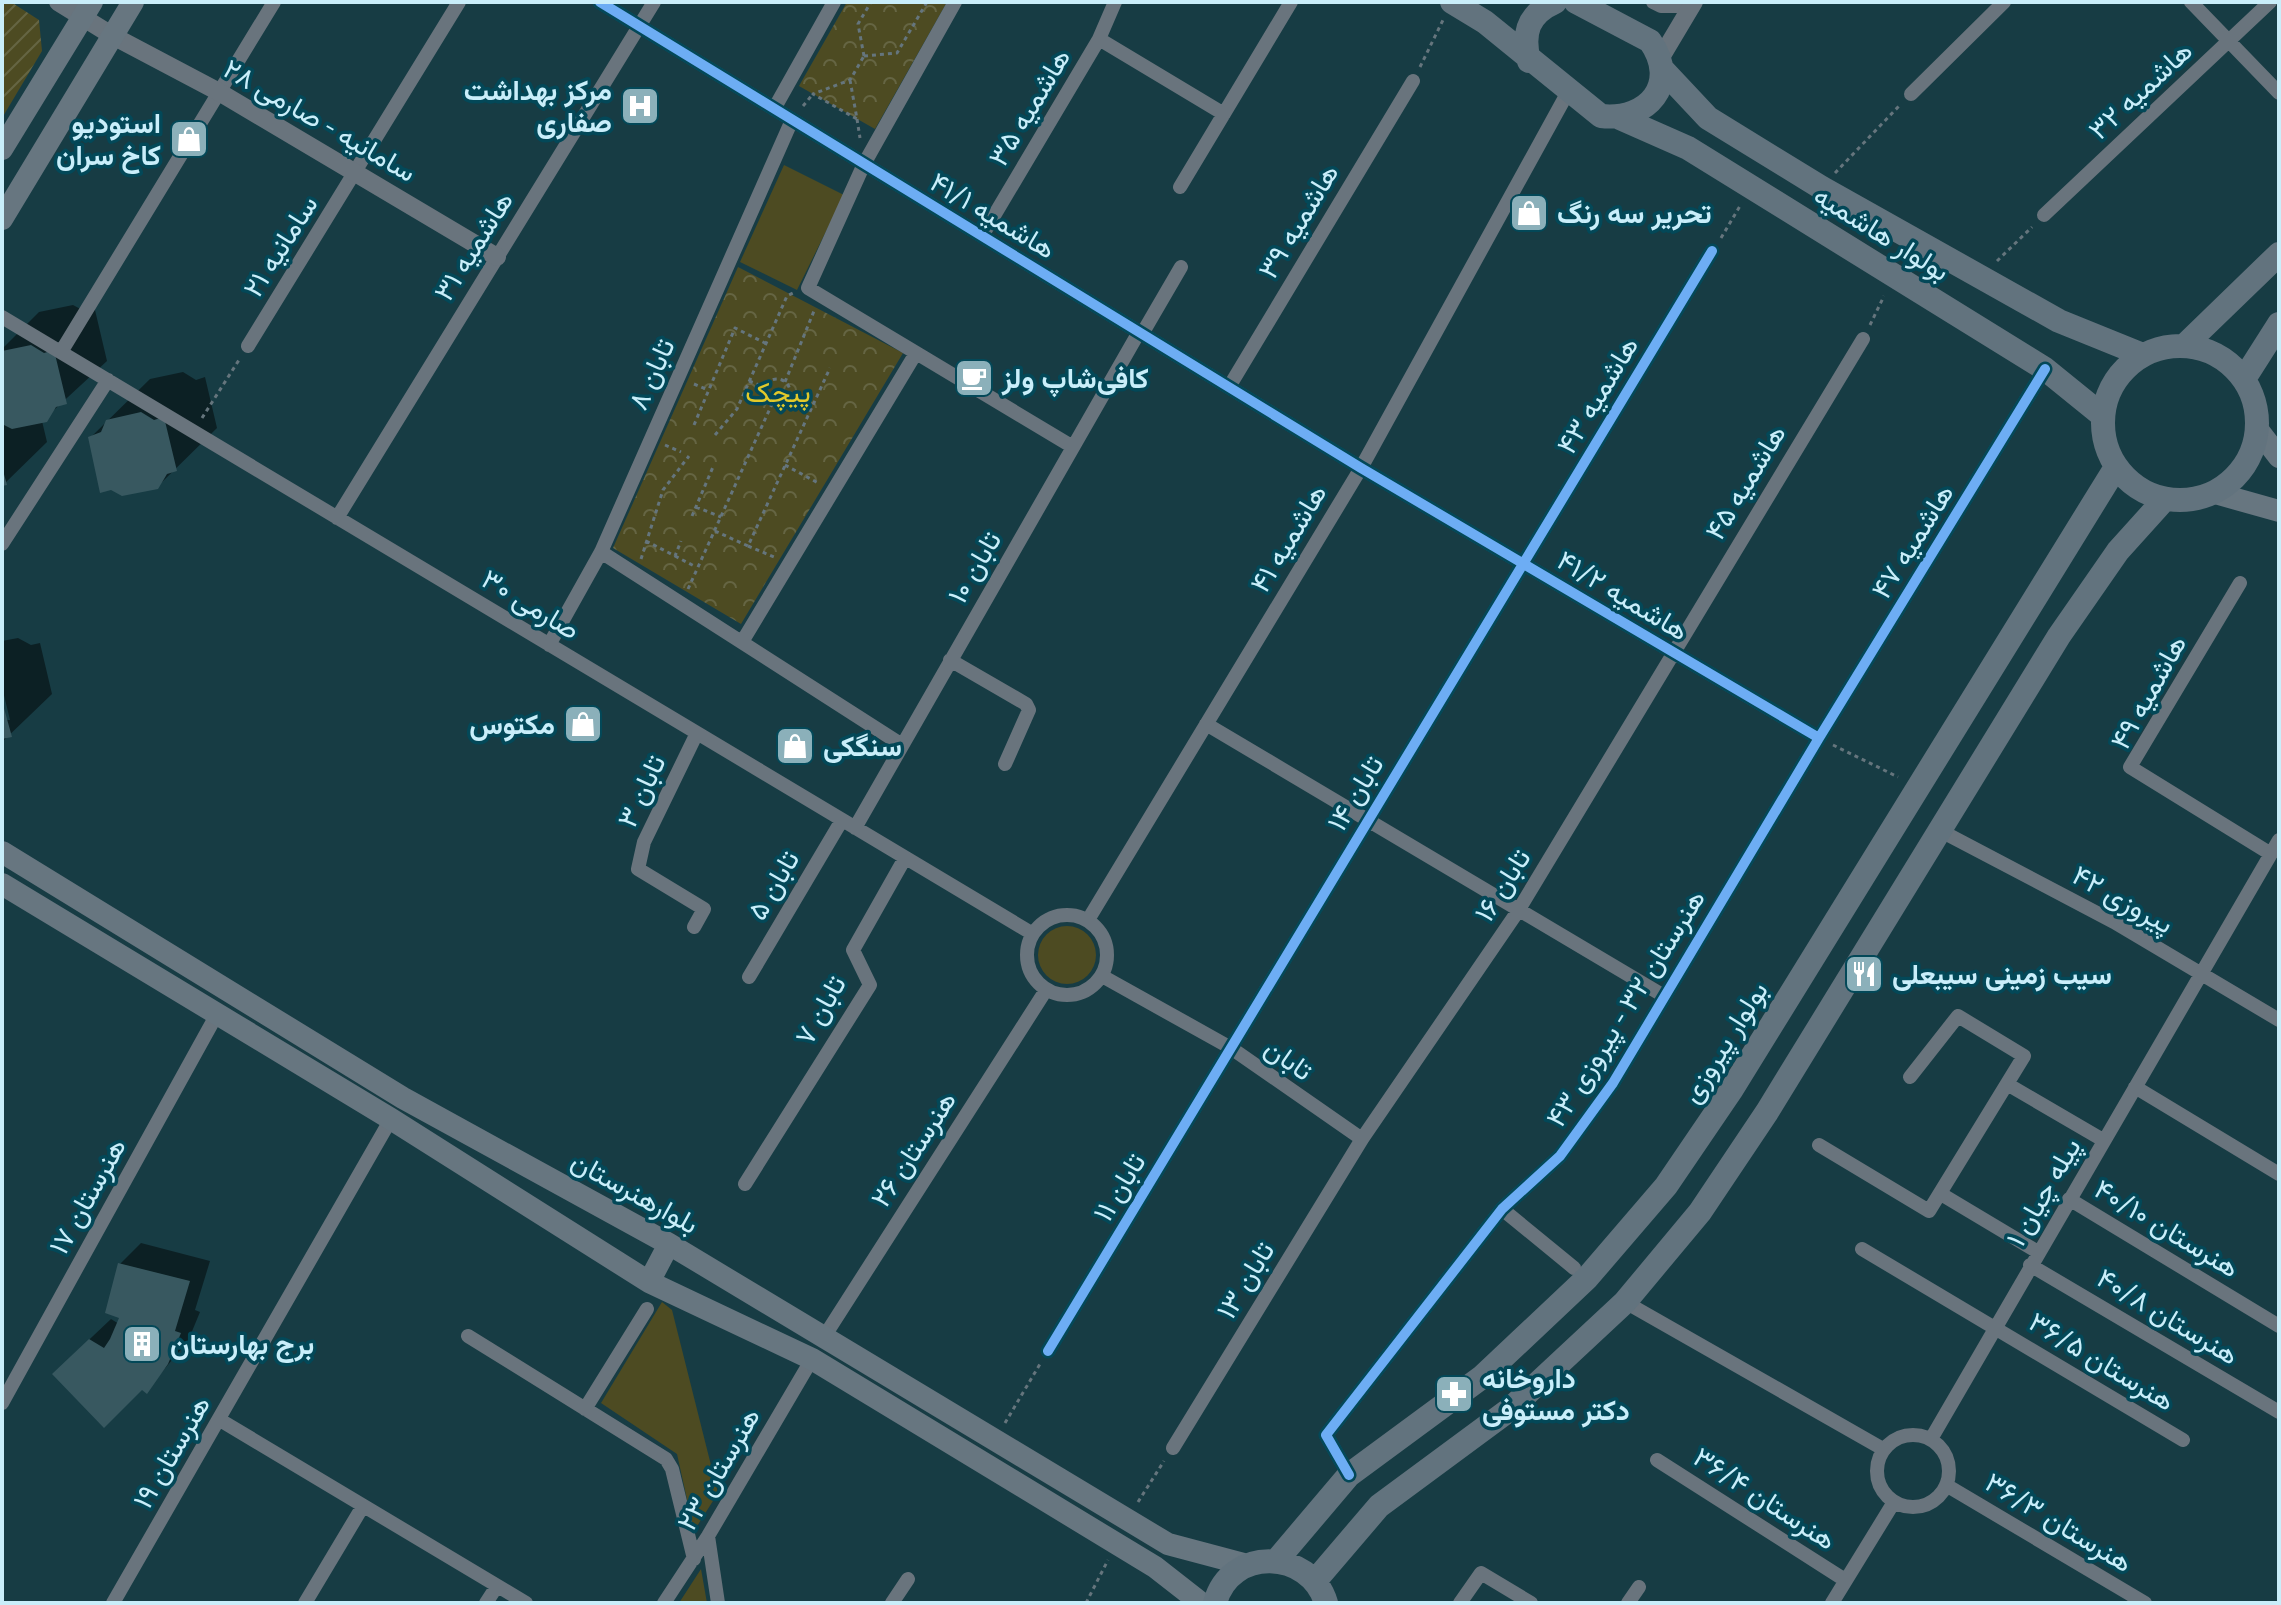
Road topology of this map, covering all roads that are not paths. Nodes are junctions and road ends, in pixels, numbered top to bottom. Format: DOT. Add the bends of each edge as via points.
graph roads {
  1 [pos="58,2"];
  2 [pos="133,2"];
  3 [pos="459,2"];
  4 [pos="600,2"];
  5 [pos="654,2"];
  6 [pos="834,2"];
  7 [pos="955,2"];
  8 [pos="1115,2"];
  9 [pos="1291,2"];
  10 [pos="1452,2"];
  11 [pos="1576,2"];
  12 [pos="1653,2"];
  13 [pos="2004,2"];
  14 [pos="2191,2"];
  15 [pos="2270,2"];
  16 [pos="1541,4"];
  17 [pos="1692,4"];
  18 [pos="272,5"];
  19 [pos="87,10"];
  20 [pos="639,26"];
  21 [pos="113,36"];
  22 [pos="1099,39"];
  23 [pos="2229,42"];
  24 [pos="1529,61"];
  25 [pos="1661,64"];
  26 [pos="1413,81"];
  27 [pos="219,92"];
  28 [pos="1568,92"];
  29 [pos="2279,93"];
  30 [pos="1911,94"];
  31 [pos="774,109"];
  32 [pos="1224,114"];
  33 [pos="1620,118"];
  34 [pos="792,120"];
  35 [pos="2,149"];
  36 [pos="864,164"];
  37 [pos="356,173"];
  38 [pos="1180,187"];
  39 [pos="2044,215"];
  40 [pos="2,219"];
  41 [pos="982,236"];
  42 [pos="1712,251"];
  43 [pos="2279,254"];
  44 [pos="497,257"];
  45 [pos="1181,267"];
  46 [pos="2,317"];
  47 [pos="2279,324"];
  48 [pos="1141,333"];
  49 [pos="1863,339"];
  50 [pos="2185,345"];
  51 [pos="248,346"];
  52 [pos="61,352"];
  53 [pos="916,353"];
  54 [pos="2143,355"];
  55 [pos="2045,369"];
  56 [pos="2244,379"];
  57 [pos="108,380"];
  58 [pos="1229,387"];
  59 [pos="2103,416"];
  60 [pos="2258,430"];
  61 [pos="1073,447"];
  62 [pos="2279,457"];
  63 [pos="2116,467"];
  64 [pos="1361,468"];
  65 [pos="2215,493"];
  66 [pos="2164,500"];
  67 [pos="2279,511"];
  68 [pos="337,518"];
  69 [pos="2,544"];
  70 [pos="601,552"];
  71 [pos="1523,564"];
  72 [pos="2240,583"];
  73 [pos="742,642"];
  74 [pos="549,645"];
  75 [pos="1672,651"];
  76 [pos="950,660"];
  77 [pos="1206,724"];
  78 [pos="696,735"];
  79 [pos="1819,738"];
  80 [pos="902,745"];
  81 [pos="1005,764"];
  82 [pos="1366,821"];
  83 [pos="848,824"];
  84 [pos="1939,830"];
  85 [pos="2279,840"];
  86 [pos="2275,850"];
  87 [pos="2,852"];
  88 [pos="905,858"];
  89 [pos="2,884"];
  90 [pos="1518,911"];
  91 [pos="1088,920"];
  92 [pos="694,927"];
  93 [pos="1033,934"];
  94 [pos="2202,973"];
  95 [pos="1102,976"];
  96 [pos="749,977"];
  97 [pos="1046,990"];
  98 [pos="1664,996"];
  99 [pos="217,1014"];
  100 [pos="2279,1020"];
  101 [pos="1231,1048"];
  102 [pos="1910,1077"];
  103 [pos="2007,1084"];
  104 [pos="2135,1087"];
  105 [pos="391,1119"];
  106 [pos="1362,1139"];
  107 [pos="2103,1140"];
  108 [pos="1819,1145"];
  109 [pos="2279,1174"];
  110 [pos="745,1184"];
  111 [pos="1941,1194"];
  112 [pos="2069,1199"];
  113 [pos="1502,1209"];
  114 [pos="669,1244"];
  115 [pos="1862,1249"];
  116 [pos="2034,1259"];
  117 [pos="1574,1268"];
  118 [pos="649,1282"];
  119 [pos="1625,1302"];
  120 [pos="647,1309"];
  121 [pos="1995,1325"];
  122 [pos="2279,1326"];
  123 [pos="468,1336"];
  124 [pos="824,1337"];
  125 [pos="1048,1351"];
  126 [pos="812,1359"];
  127 [pos="2,1403"];
  128 [pos="585,1409"];
  129 [pos="2279,1412"];
  130 [pos="220,1420"];
  131 [pos="1931,1439"];
  132 [pos="2183,1440"];
  133 [pos="1173,1448"];
  134 [pos="1883,1449"];
  135 [pos="1657,1460"];
  136 [pos="1349,1475"];
  137 [pos="1946,1485"];
  138 [pos="1894,1502"];
  139 [pos="363,1506"];
  140 [pos="708,1536"];
  141 [pos="694,1559"];
  142 [pos="1277,1560"];
  143 [pos="1247,1565"];
  144 [pos="908,1579"];
  145 [pos="1845,1580"];
  146 [pos="1315,1581"];
  147 [pos="497,1586"];
  148 [pos="1639,1587"];
  149 [pos="113,1603"];
  150 [pos="305,1603"];
  151 [pos="486,1603"];
  152 [pos="526,1603"];
  153 [pos="664,1603"];
  154 [pos="718,1603"];
  155 [pos="892,1603"];
  156 [pos="1201,1603"];
  157 [pos="1215,1603"];
  158 [pos="1326,1603"];
  159 [pos="1460,1603"];
  160 [pos="1531,1603"];
  161 [pos="1628,1603"];
  162 [pos="1832,1603"];
  163 [pos="2145,1603"];
  1 -- 19 [label="street, سامانیه - صارمی ۲۸"];
  2 -- 21 [label="main road"];
  3 -- 37 [label="street, سامانیه ۲۱"];
  4 -- 20 [label="street, هاشمیه ۴۱/۱"];
  5 -- 20 [label="street, هاشمیه ۳۱"];
  6 -- 31 [label="street"];
  7 -- 36 [label="street"];
  8 -- 22 [label="street, هاشمیه ۳۵"];
  9 -- 32 [label="street"];
  10 -- 24 [label="main road" via="1485,22"];
  11 -- 25 [label="main road, بولوار هاشمیه" via="1650,41"];
  12 -- 17 [label="street"];
  13 -- 30 [label="street"];
  14 -- 23 [label="street"];
  15 -- 23 [label="street, هاشمیه ۳۲"];
  16 -- 24 [label="main road" via="1524,42"];
  17 -- 25 [label="street"];
  18 -- 27 [label="street"];
  19 -- 21 [label="street, سامانیه - صارمی ۲۸"];
  19 -- 35 [label="main road"];
  20 -- 31 [label="street, هاشمیه ۴۱/۱"];
  20 -- 44 [label="street, هاشمیه ۳۱"];
  21 -- 27 [label="street, سامانیه - صارمی ۲۸"];
  21 -- 40 [label="main road"];
  22 -- 32 [label="street"];
  22 -- 41 [label="street, هاشمیه ۳۵"];
  23 -- 29 [label="street"];
  23 -- 39 [label="street, هاشمیه ۳۲"];
  24 -- 28 [label="main road, بولوار هاشمیه"];
  25 -- 33 [label="main road" via="1654,98 1639,112"];
  25 -- 54 [label="main road, بولوار هاشمیه" via="1708,118 1822,188 2059,321"];
  26 -- 58 [label="street, هاشمیه ۳۹"];
  27 -- 37 [label="street, سامانیه - صارمی ۲۸"];
  27 -- 52 [label="street"];
  28 -- 33 [label="main road, بولوار هاشمیه" via="1601,116"];
  28 -- 64 [label="street, هاشمیه ۴۱"];
  31 -- 34 [label="street, هاشمیه ۴۱/۱"];
  32 -- 38 [label="street"];
  33 -- 55 [label="main road, بولوار هاشمیه" via="1688,148"];
  34 -- 36 [label="street, هاشمیه ۴۱/۱"];
  34 -- 70 [label="street, تابان ۸"];
  36 -- 41 [label="street, هاشمیه ۴۱/۱"];
  36 -- 53 [label="street" via="814,291"];
  37 -- 44 [label="street, سامانیه - صارمی ۲۸"];
  37 -- 51 [label="street, سامانیه ۲۱"];
  41 -- 48 [label="street, هاشمیه ۴۱/۱"];
  42 -- 71 [label="street, هاشمیه ۴۳"];
  43 -- 50 [label="main road"];
  44 -- 68 [label="street, هاشمیه ۳۱"];
  45 -- 48 [label="street, تابان ۱۰"];
  46 -- 52 [label="street, صارمی ۳۰"];
  47 -- 56 [label="main road"];
  48 -- 58 [label="street, هاشمیه ۴۱/۱"];
  48 -- 61 [label="street, تابان ۱۰"];
  49 -- 75 [label="street, هاشمیه ۴۵"];
  50 -- 54 [label="main road"];
  50 -- 56 [label="main road" via="2228,362"];
  52 -- 57 [label="street, صارمی ۳۰"];
  53 -- 61 [label="street"];
  53 -- 73 [label="street"];
  54 -- 59 [label="main road" via="2110,390"];
  55 -- 59 [label="main road, بولوار هاشمیه"];
  55 -- 79 [label="street, هاشمیه ۴۷"];
  56 -- 60 [label="main road" via="2255,401"];
  57 -- 68 [label="street, صارمی ۳۰"];
  57 -- 69 [label="street"];
  58 -- 64 [label="street, هاشمیه ۴۱/۱"];
  59 -- 63 [label="main road" via="2105,443"];
  60 -- 62 [label="main road"];
  60 -- 65 [label="main road" via="2251,456 2236,478"];
  61 -- 76 [label="street, تابان ۱۰"];
  63 -- 66 [label="main road" via="2145,493"];
  63 -- 136 [label="main road, بولوار پیروزی" via="1732,1089 1666,1186 1587,1278 1482,1377"];
  64 -- 71 [label="street, هاشمیه ۴۱/۲"];
  64 -- 77 [label="street, هاشمیه ۴۱"];
  65 -- 66 [label="main road" via="2190,501"];
  65 -- 67 [label="main road"];
  66 -- 84 [label="main road" via="2118,551 2059,636"];
  68 -- 74 [label="street, صارمی ۳۰"];
  70 -- 73 [label="street"];
  70 -- 74 [label="street, تابان ۸"];
  71 -- 75 [label="street, هاشمیه ۴۱/۲"];
  71 -- 82 [label="street, تابان ۱۴"];
  72 -- 86 [label="street, هاشمیه ۴۹" via="2130,767"];
  73 -- 80 [label="street"];
  74 -- 78 [label="street, صارمی ۳۰"];
  75 -- 79 [label="street, هاشمیه ۴۱/۲"];
  75 -- 90 [label="street, تابان ۱۶"];
  76 -- 80 [label="street, تابان ۱۰"];
  76 -- 81 [label="street" via="1026,704 1029,710"];
  77 -- 82 [label="street"];
  77 -- 91 [label="street, هاشمیه ۴۱"];
  78 -- 83 [label="street, صارمی ۳۰"];
  78 -- 92 [label="street, تابان ۳" via="644,842 638,869 704,909"];
  79 -- 98 [label="street, هنرستان ۳۲ - پیروزی ۴۳"];
  80 -- 83 [label="street, تابان ۱۰"];
  82 -- 90 [label="street"];
  82 -- 101 [label="street, تابان ۱۴"];
  83 -- 88 [label="street, صارمی ۳۰"];
  83 -- 96 [label="street, تابان ۵"];
  84 -- 94 [label="street, پیروزی ۴۲"];
  84 -- 119 [label="main road" via="1742,1150 1700,1212"];
  85 -- 86 [label="street, پیله چیان ۱"];
  86 -- 94 [label="street, پیله چیان ۱"];
  87 -- 114 [label="main road, بلوارهنرستان" via="403,1098"];
  88 -- 93 [label="street, صارمی ۳۰"];
  88 -- 110 [label="street, تابان ۷" via="853,950 870,985"];
  89 -- 99 [label="main road"];
  90 -- 98 [label="street"];
  90 -- 106 [label="street, تابان ۱۶"];
  91 -- 93 [label="street" via="1058,915"];
  91 -- 95 [label="street" via="1106,945"];
  93 -- 97 [label="street" via="1028,965"];
  94 -- 100 [label="street, پیروزی ۴۲"];
  94 -- 104 [label="street, پیله چیان ۱"];
  95 -- 97 [label="street" via="1077,995"];
  95 -- 101 [label="street, تابان"];
  97 -- 124 [label="street, هنرستان ۲۶"];
  98 -- 113 [label="street, هنرستان ۳۲ - پیروزی ۴۳" via="1613,1083 1560,1156"];
  99 -- 105 [label="main road"];
  99 -- 127 [label="street, هنرستان ۱۷"];
  101 -- 106 [label="street, تابان"];
  101 -- 125 [label="street, تابان ۱۱"];
  102 -- 103 [label="street" via="1958,1016 2024,1056"];
  103 -- 107 [label="street"];
  103 -- 111 [label="street"];
  104 -- 107 [label="street, پیله چیان ۱"];
  104 -- 109 [label="street"];
  105 -- 118 [label="main road"];
  105 -- 130 [label="street, هنرستان ۱۹"];
  106 -- 133 [label="street, تابان ۱۳"];
  107 -- 112 [label="street, پیله چیان ۱"];
  108 -- 111 [label="street" via="1929,1211"];
  111 -- 116 [label="street, هنرستان ۴۰/۸"];
  112 -- 116 [label="street, پیله چیان ۱"];
  112 -- 122 [label="street, هنرستان ۴۰/۱۰"];
  113 -- 117 [label="street"];
  113 -- 136 [label="street, هنرستان ۳۲ - پیروزی ۴۳" via="1326,1435"];
  114 -- 118 [label="main road"];
  114 -- 124 [label="main road, بلوارهنرستان"];
  115 -- 121 [label="street, هنرستان ۳۶/۵"];
  116 -- 121 [label="street, پیله چیان ۱"];
  116 -- 129 [label="street, هنرستان ۴۰/۸"];
  118 -- 126 [label="main road"];
  119 -- 134 [label="street"];
  119 -- 146 [label="main road" via="1509,1410 1379,1506"];
  120 -- 128 [label="street"];
  121 -- 131 [label="street, پیله چیان ۱"];
  121 -- 132 [label="street, هنرستان ۳۶/۵"];
  123 -- 128 [label="street"];
  124 -- 143 [label="main road, بلوارهنرستان" via="1168,1544"];
  126 -- 140 [label="street, هنرستان ۲۳"];
  126 -- 156 [label="main road" via="1117,1544"];
  128 -- 141 [label="street" via="666,1459"];
  130 -- 139 [label="street"];
  130 -- 149 [label="street, هنرستان ۱۹"];
  131 -- 134 [label="street" via="1900,1436"];
  131 -- 137 [label="street" via="1949,1465"];
  134 -- 138 [label="street" via="1876,1472"];
  135 -- 145 [label="street, هنرستان ۳۶/۴"];
  136 -- 142 [label="main road, بولوار پیروزی"];
  137 -- 138 [label="street" via="1930,1503 1906,1507"];
  137 -- 163 [label="street, هنرستان ۳۶/۳"];
  138 -- 145 [label="street"];
  139 -- 147 [label="street"];
  139 -- 150 [label="street"];
  140 -- 141 [label="street, هنرستان ۲۳"];
  140 -- 154 [label="street"];
  141 -- 153 [label="street, هنرستان ۲۳"];
  142 -- 143 [label="main road"];
  142 -- 146 [label="main road" via="1291,1563"];
  143 -- 157 [label="main road" via="1224,1584"];
  144 -- 155 [label="street"];
  145 -- 162 [label="street"];
  146 -- 158 [label="main road"];
  147 -- 151 [label="street"];
  147 -- 152 [label="street"];
  148 -- 161 [label="street"];
  159 -- 160 [label="street" via="1481,1573"];
}
